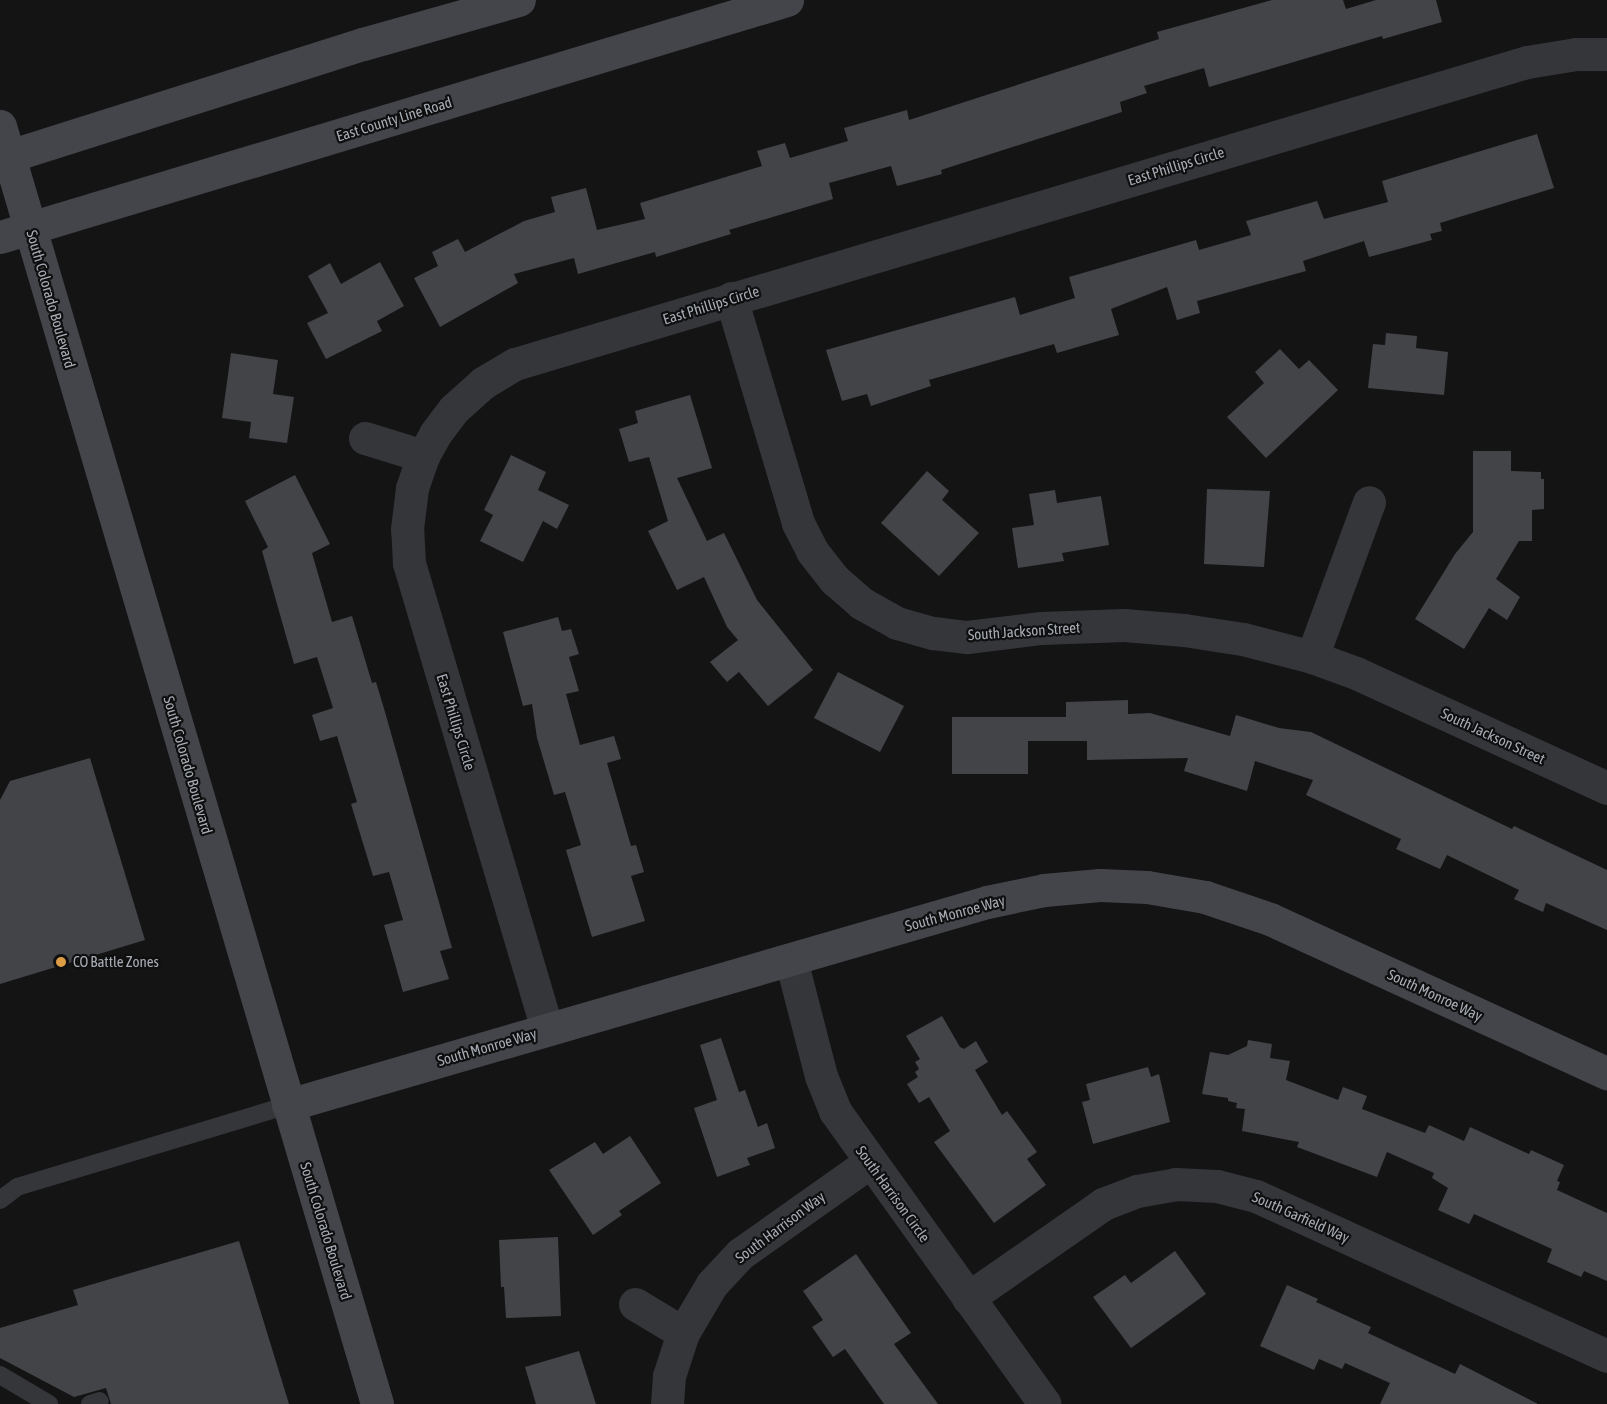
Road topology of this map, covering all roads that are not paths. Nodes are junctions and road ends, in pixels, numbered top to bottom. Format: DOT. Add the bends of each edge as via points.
graph roads {
  1 [pos="519,0"];
  2 [pos="787,0"];
  3 [pos="1607,54"];
  4 [pos="3,147"];
  5 [pos="15,233"];
  6 [pos="731,298"];
  7 [pos="365,438"];
  8 [pos="423,456"];
  9 [pos="1369,502"];
  10 [pos="1312,657"];
  11 [pos="1607,788"];
  12 [pos="791,960"];
  13 [pos="547,1029"];
  14 [pos="1607,1073"];
  15 [pos="288,1106"];
  16 [pos="870,1162"];
  17 [pos="0,1200"];
  18 [pos="968,1298"];
  19 [pos="635,1304"];
  20 [pos="683,1333"];
  21 [pos="1607,1356"];
  22 [pos="0,1375"];
  23 [pos="49,1404"];
  24 [pos="377,1404"];
  25 [pos="667,1404"];
  26 [pos="1045,1404"];
  1 -- 4 [label="main road"];
  2 -- 5 [label="main road, East County Line Road"];
  3 -- 6 [label="street, East Phillips Circle" via="1576,54 1527,62"];
  4 -- 5 [label="main road, South Colorado Boulevard"];
  5 -- 15 [label="main road, South Colorado Boulevard"];
  6 -- 8 [label="street, East Phillips Circle" via="516,364 483,383 454,409"];
  6 -- 10 [label="street, South Jackson Street" via="798,523 829,573 861,603 897,623 933,633 967,637 1041,628 1124,625 1243,639"];
  7 -- 8 [label="street"];
  8 -- 13 [label="street, East Phillips Circle" via="410,498 409,563"];
  9 -- 10 [label="street"];
  10 -- 11 [label="street, South Jackson Street" via="1356,673"];
  12 -- 13 [label="main road, South Monroe Way"];
  12 -- 14 [label="main road, South Monroe Way" via="987,902 1044,890 1100,885 1147,887 1205,897 1270,920"];
  12 -- 16 [label="street, South Harrison Circle" via="820,1076 835,1111"];
  13 -- 15 [label="main road, South Monroe Way"];
  15 -- 17 [label="lane" via="17,1187"];
  15 -- 24 [label="main road, South Colorado Boulevard"];
  16 -- 18 [label="street, South Harrison Circle"];
  16 -- 20 [label="street, South Harrison Way" via="740,1254 712,1284"];
  18 -- 21 [label="street, South Garfield Way" via="1103,1204 1137,1191 1175,1184 1217,1186 1256,1196"];
  18 -- 26 [label="street, South Harrison Circle"];
  19 -- 20 [label="street"];
  20 -- 25 [label="street, South Harrison Way" via="669,1376"];
  22 -- 23 [label="lane"];
}
